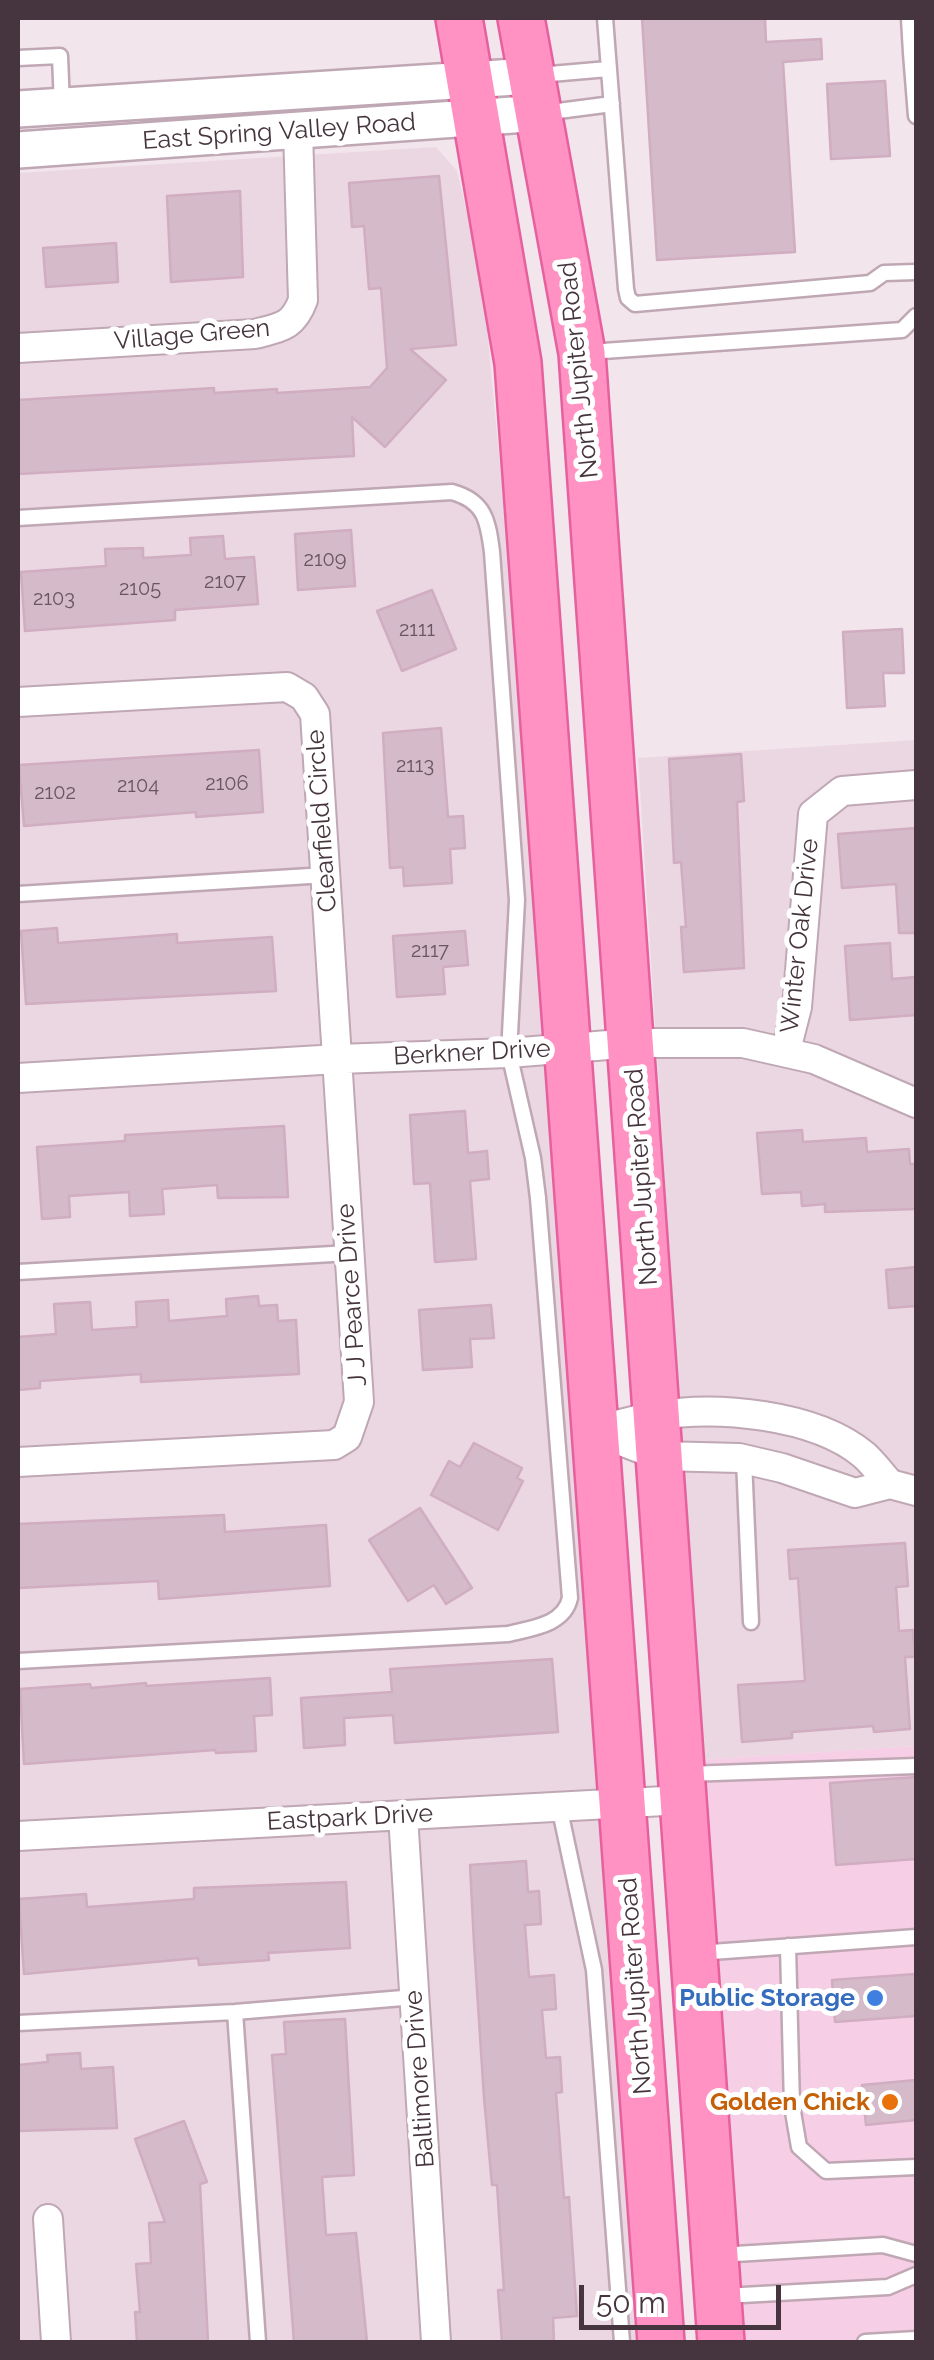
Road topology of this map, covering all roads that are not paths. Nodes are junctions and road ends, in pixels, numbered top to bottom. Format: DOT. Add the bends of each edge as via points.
graph roads {
  1 [pos="459,18"];
  2 [pos="521,18"];
  3 [pos="605,18"];
  4 [pos="908,18"];
  5 [pos="914,52"];
  6 [pos="18,58"];
  7 [pos="608,69"];
  8 [pos="536,95"];
  9 [pos="473,100"];
  10 [pos="612,104"];
  11 [pos="62,106"];
  12 [pos="18,109"];
  13 [pos="916,116"];
  14 [pos="298,130"];
  15 [pos="18,150"];
  16 [pos="916,272"];
  17 [pos="916,316"];
  18 [pos="18,348"];
  19 [pos="582,353"];
  20 [pos="18,518"];
  21 [pos="18,702"];
  22 [pos="916,785"];
  23 [pos="326,875"];
  24 [pos="18,894"];
  25 [pos="633,1043"];
  26 [pos="570,1049"];
  27 [pos="786,1050"];
  28 [pos="509,1052"];
  29 [pos="338,1059"];
  30 [pos="18,1078"];
  31 [pos="916,1103"];
  32 [pos="350,1252"];
  33 [pos="18,1272"];
  34 [pos="595,1431"];
  35 [pos="659,1436"];
  36 [pos="744,1460"];
  37 [pos="18,1462"];
  38 [pos="903,1487"];
  39 [pos="751,1622"];
  40 [pos="18,1661"];
  41 [pos="916,1766"];
  42 [pos="682,1787"];
  43 [pos="623,1803"];
  44 [pos="560,1806"];
  45 [pos="403,1815"];
  46 [pos="18,1836"];
  47 [pos="916,1937"];
  48 [pos="788,1946"];
  49 [pos="694,1953"];
  50 [pos="415,1997"];
  51 [pos="234,2012"];
  52 [pos="18,2023"];
  53 [pos="916,2167"];
  54 [pos="48,2219"];
  55 [pos="916,2254"];
  56 [pos="656,2274"];
  57 [pos="916,2274"];
  58 [pos="716,2276"];
  59 [pos="916,2339"];
  60 [pos="56,2342"];
  61 [pos="258,2342"];
  62 [pos="436,2342"];
  63 [pos="622,2342"];
  64 [pos="661,2342"];
  65 [pos="721,2342"];
  66 [pos="865,2342"];
  67 [pos="881,2342"];
  1 -- 9 [label="main road, North Jupiter Road"];
  2 -- 8 [label="main road, North Jupiter Road"];
  3 -- 7 [label="lane"];
  4 -- 5 [label="lane"];
  5 -- 13 [label="lane"];
  6 -- 11 [label="lane" via="60,56"];
  7 -- 8 [label="lane"];
  7 -- 10 [label="lane"];
  8 -- 9 [label="street, East Spring Valley Road"];
  8 -- 10 [label="lane"];
  8 -- 19 [label="main road, North Jupiter Road"];
  9 -- 11 [label="street, East Spring Valley Road"];
  9 -- 14 [label="street, East Spring Valley Road"];
  9 -- 26 [label="main road, North Jupiter Road" via="518,363"];
  10 -- 16 [label="lane" via="626,289 635,304 870,283 884,273"];
  11 -- 12 [label="street, East Spring Valley Road"];
  14 -- 15 [label="street, East Spring Valley Road"];
  14 -- 18 [label="street, Village Green" via="302,300 296,317 256,334"];
  17 -- 19 [label="lane" via="902,330"];
  19 -- 25 [label="main road, North Jupiter Road"];
  20 -- 28 [label="lane" via="452,492 481,507 492,552 517,900"];
  21 -- 23 [label="street, Clearfield Circle" via="287,686 316,714"];
  22 -- 27 [label="street, Winter Oak Drive" via="842,792 812,814 797,1007"];
  23 -- 24 [label="lane"];
  23 -- 29 [label="street, Clearfield Circle"];
  25 -- 26 [label="street, Berkner Drive"];
  25 -- 27 [label="street, Berkner Drive" via="743,1043"];
  25 -- 35 [label="main road, North Jupiter Road"];
  26 -- 28 [label="street, Berkner Drive"];
  26 -- 34 [label="main road, North Jupiter Road"];
  27 -- 31 [label="street, Berkner Drive"];
  28 -- 29 [label="street, Berkner Drive"];
  28 -- 40 [label="lane" via="538,1198 567,1611 508,1634"];
  29 -- 30 [label="street, Berkner Drive"];
  29 -- 32 [label="street, J J Pearce Drive"];
  32 -- 33 [label="lane"];
  32 -- 37 [label="street, J J Pearce Drive" via="359,1402 347,1437 334,1445"];
  34 -- 35 [label="street"];
  34 -- 35 [label="street"];
  34 -- 43 [label="main road, North Jupiter Road"];
  35 -- 36 [label="street"];
  35 -- 38 [label="street" via="747,1413 787,1419 864,1454"];
  35 -- 42 [label="main road, North Jupiter Road"];
  36 -- 38 [label="street" via="855,1493"];
  36 -- 39 [label="lane"];
  41 -- 42 [label="lane"];
  42 -- 43 [label="street, Eastpark Drive"];
  42 -- 49 [label="main road, North Jupiter Road"];
  43 -- 44 [label="street, Eastpark Drive"];
  43 -- 56 [label="main road, North Jupiter Road"];
  44 -- 45 [label="street, Eastpark Drive"];
  44 -- 63 [label="lane" via="594,1970"];
  45 -- 46 [label="street, Eastpark Drive"];
  45 -- 50 [label="street, Baltimore Drive"];
  47 -- 48 [label="lane"];
  48 -- 49 [label="lane"];
  48 -- 53 [label="lane" via="799,2147 826,2171"];
  49 -- 58 [label="main road, North Jupiter Road"];
  50 -- 51 [label="lane"];
  50 -- 62 [label="street, Baltimore Drive"];
  51 -- 52 [label="lane"];
  51 -- 61 [label="lane"];
  54 -- 60 [label="street"];
  55 -- 58 [label="lane" via="883,2246"];
  56 -- 58 [label="main road"];
  56 -- 64 [label="main road, North Jupiter Road"];
  57 -- 58 [label="lane" via="888,2286"];
  58 -- 65 [label="main road, North Jupiter Road"];
  59 -- 67 [label="lane"];
  66 -- 67 [label="lane"];
}
